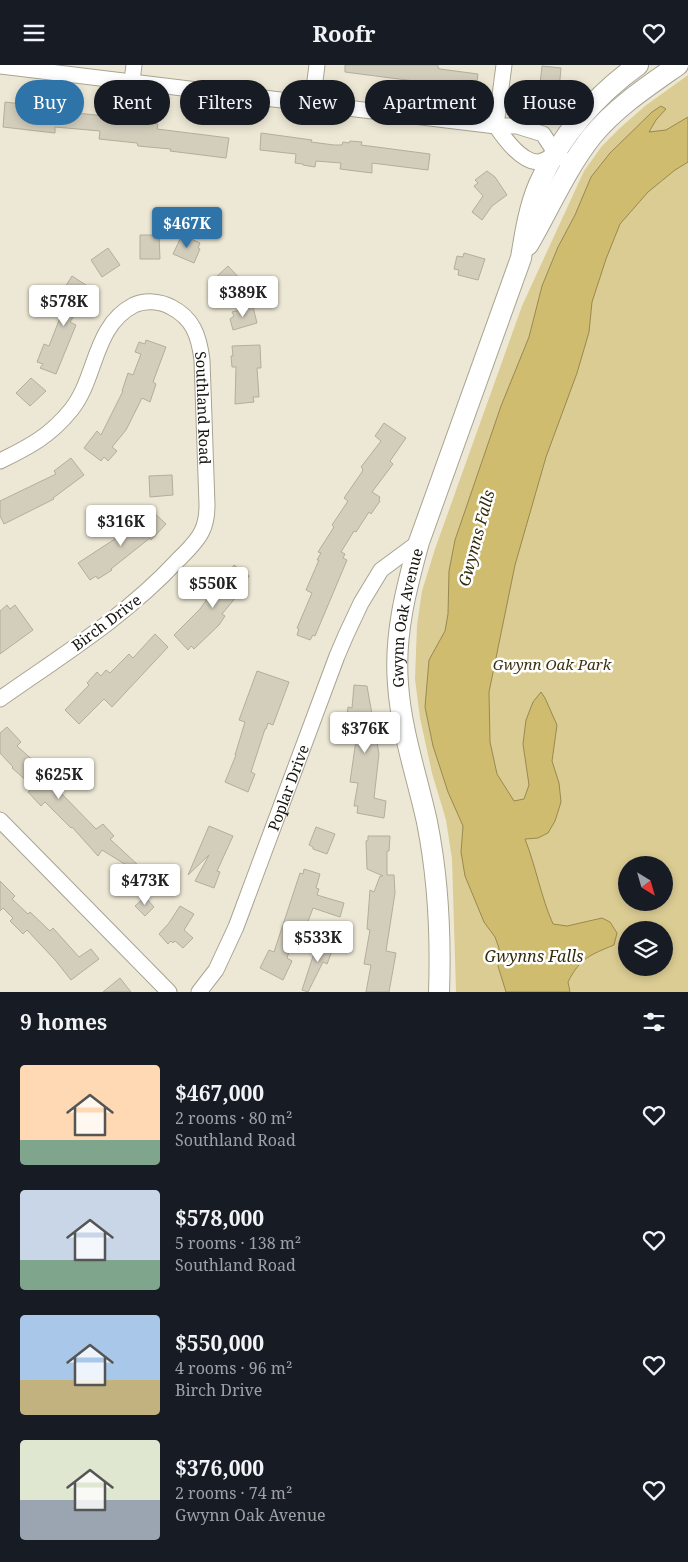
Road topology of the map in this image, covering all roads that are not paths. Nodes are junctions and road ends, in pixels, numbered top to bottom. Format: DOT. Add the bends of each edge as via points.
graph roads {
  1 [pos="134,65"];
  2 [pos="317,65"];
  3 [pos="504,65"];
  4 [pos="638,65"];
  5 [pos="678,65"];
  6 [pos="0,66"];
  7 [pos="123,80"];
  8 [pos="132,80"];
  9 [pos="315,80"];
  10 [pos="170,86"];
  11 [pos="280,100"];
  12 [pos="355,109"];
  13 [pos="496,126"];
  14 [pos="564,159"];
  15 [pos="0,461"];
  16 [pos="202,532"];
  17 [pos="419,542"];
  18 [pos="0,699"];
  19 [pos="0,820"];
  20 [pos="169,992"];
  21 [pos="199,992"];
  22 [pos="439,992"];
  1 -- 8 [label="street"];
  2 -- 9 [label="street"];
  3 -- 13 [label="street"];
  4 -- 14 [label="main road, Gwynn Oak Avenue" via="621,77 577,122"];
  5 -- 14 [label="main road, Gwynn Oak Avenue" via="636,95"];
  6 -- 7 [label="street"];
  10 -- 11 [label="street"];
  12 -- 13 [label="street"];
  13 -- 14 [label="street" via="517,126 543,134"];
  13 -- 14 [label="street" via="508,143 529,160"];
  14 -- 17 [label="main road, Gwynn Oak Avenue" via="539,184 528,216 521,258"];
  15 -- 16 [label="street, Southland Road" via="35,444 72,408 105,333 114,320 140,303 168,305 188,318 201,350 208,505"];
  16 -- 18 [label="street, Birch Drive" via="164,576 137,600"];
  17 -- 21 [label="street, Poplar Drive" via="381,570 361,603 336,656 236,927 216,970"];
  17 -- 22 [label="main road, Gwynn Oak Avenue" via="400,623 398,683 402,718 434,863"];
  19 -- 20 [label="street"];
}
